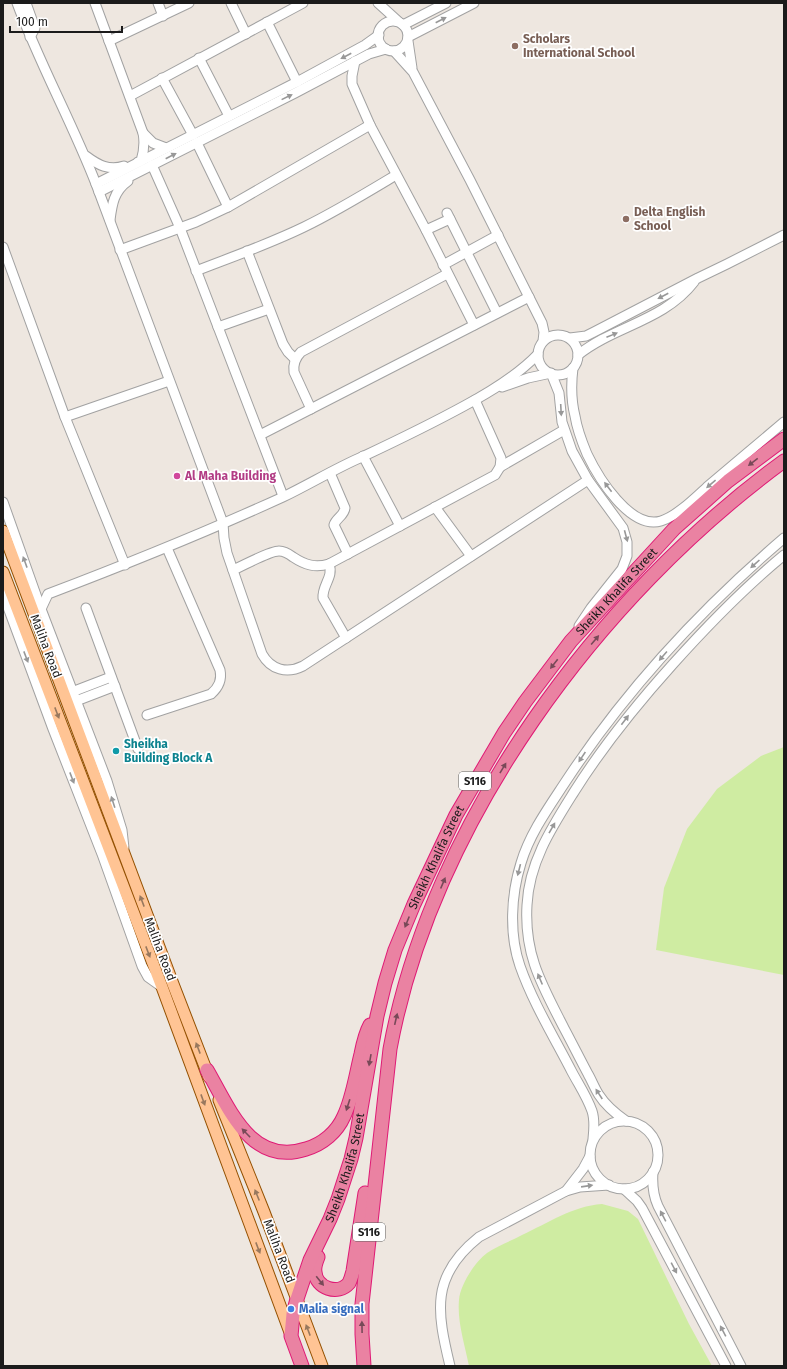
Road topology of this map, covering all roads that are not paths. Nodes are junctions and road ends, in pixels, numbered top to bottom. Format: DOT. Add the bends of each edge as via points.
graph roads {
  1 [pos="17,3"];
  2 [pos="26,3"];
  3 [pos="95,3"];
  4 [pos="158,3"];
  5 [pos="189,3"];
  6 [pos="231,3"];
  7 [pos="303,3"];
  8 [pos="377,3"];
  9 [pos="446,3"];
  10 [pos="474,3"];
  11 [pos="162,16"];
  12 [pos="267,22"];
  13 [pos="401,24"];
  14 [pos="380,31"];
  15 [pos="246,34"];
  16 [pos="30,37"];
  17 [pos="408,39"];
  18 [pos="109,41"];
  19 [pos="390,50"];
  20 [pos="199,58"];
  21 [pos="355,61"];
  22 [pos="335,72"];
  23 [pos="412,72"];
  24 [pos="162,78"];
  25 [pos="297,82"];
  26 [pos="352,84"];
  27 [pos="130,96"];
  28 [pos="229,116"];
  29 [pos="370,125"];
  30 [pos="143,133"];
  31 [pos="195,139"];
  32 [pos="166,148"];
  33 [pos="86,156"];
  34 [pos="146,165"];
  35 [pos="396,175"];
  36 [pos="98,188"];
  37 [pos="228,207"];
  38 [pos="110,221"];
  39 [pos="180,228"];
  40 [pos="426,230"];
  41 [pos="498,235"];
  42 [pos="784,235"];
  43 [pos="3,247"];
  44 [pos="120,250"];
  45 [pos="247,251"];
  46 [pos="467,253"];
  47 [pos="443,265"];
  48 [pos="196,271"];
  49 [pos="447,274"];
  50 [pos="698,278"];
  51 [pos="529,297"];
  52 [pos="269,309"];
  53 [pos="497,314"];
  54 [pos="542,323"];
  55 [pos="474,326"];
  56 [pos="218,327"];
  57 [pos="565,337"];
  58 [pos="543,341"];
  59 [pos="538,354"];
  60 [pos="578,355"];
  61 [pos="295,359"];
  62 [pos="573,368"];
  63 [pos="551,373"];
  64 [pos="169,381"];
  65 [pos="489,392"];
  66 [pos="475,400"];
  67 [pos="311,409"];
  68 [pos="65,417"];
  69 [pos="784,422"];
  70 [pos="564,430"];
  71 [pos="260,436"];
  72 [pos="784,439"];
  73 [pos="363,456"];
  74 [pos="784,461"];
  75 [pos="500,467"];
  76 [pos="330,473"];
  77 [pos="588,480"];
  78 [pos="283,496"];
  79 [pos="3,502"];
  80 [pos="435,507"];
  81 [pos="223,523"];
  82 [pos="400,526"];
  83 [pos="3,531"];
  84 [pos="784,538"];
  85 [pos="167,548"];
  86 [pos="348,554"];
  87 [pos="784,555"];
  88 [pos="470,556"];
  89 [pos="328,564"];
  90 [pos="125,565"];
  91 [pos="233,570"];
  92 [pos="3,572"];
  93 [pos="33,586"];
  94 [pos="3,594"];
  95 [pos="48,594"];
  96 [pos="86,608"];
  97 [pos="41,609"];
  98 [pos="22,622"];
  99 [pos="18,634"];
  100 [pos="346,638"];
  101 [pos="571,641"];
  102 [pos="113,681"];
  103 [pos="74,697"];
  104 [pos="147,715"];
  105 [pos="138,749"];
  106 [pos="124,854"];
  107 [pos="162,987"];
  108 [pos="377,1016"];
  109 [pos="207,1070"];
  110 [pos="384,1099"];
  111 [pos="626,1121"];
  112 [pos="593,1139"];
  113 [pos="590,1156"];
  114 [pos="653,1172"];
  115 [pos="609,1185"];
  116 [pos="624,1189"];
  117 [pos="566,1192"];
  118 [pos="330,1219"];
  119 [pos="297,1299"];
  120 [pos="291,1336"];
  121 [pos="302,1366"];
  122 [pos="322,1366"];
  123 [pos="364,1366"];
  124 [pos="450,1366"];
  125 [pos="726,1366"];
  126 [pos="742,1366"];
  1 -- 16 [label="street"];
  2 -- 16 [label="street" via="35,28"];
  3 -- 18 [label="street"];
  4 -- 11 [label="street"];
  5 -- 11 [label="street"];
  6 -- 15 [label="street"];
  7 -- 12 [label="street"];
  8 -- 13 [label="street"];
  8 -- 14 [label="street"];
  9 -- 13 [label="street"];
  17 -- 10 [label="street, one-way"];
  11 -- 18 [label="street"];
  12 -- 15 [label="street"];
  12 -- 25 [label="street"];
  13 -- 14 [label="street" via="390,22"];
  13 -- 17 [label="street" via="406,28"];
  14 -- 19 [label="street" via="379,40"];
  14 -- 25 [label="street, one-way" via="365,45"];
  15 -- 20 [label="street"];
  16 -- 33 [label="street"];
  17 -- 19 [label="street" via="400,50"];
  17 -- 23 [label="street"];
  18 -- 27 [label="street"];
  19 -- 21 [label="street" via="374,51"];
  19 -- 23 [label="street"];
  20 -- 24 [label="street"];
  20 -- 28 [label="street"];
  21 -- 22 [label="street"];
  21 -- 26 [label="street"];
  22 -- 26 [label="street"];
  31 -- 22 [label="street, one-way"];
  23 -- 41 [label="street"];
  24 -- 27 [label="street"];
  24 -- 31 [label="street"];
  25 -- 28 [label="street"];
  26 -- 29 [label="street"];
  27 -- 30 [label="street"];
  28 -- 31 [label="street"];
  29 -- 35 [label="street"];
  29 -- 37 [label="street"];
  30 -- 32 [label="street" via="153,143"];
  30 -- 34 [label="street"];
  31 -- 32 [label="street"];
  34 -- 31 [label="street, one-way"];
  31 -- 37 [label="street"];
  32 -- 34 [label="street"];
  33 -- 34 [label="street" via="96,163 113,168"];
  33 -- 36 [label="street"];
  34 -- 36 [label="street"];
  34 -- 38 [label="street" via="139,175 124,184 117,192"];
  34 -- 39 [label="street"];
  35 -- 40 [label="street"];
  35 -- 45 [label="street" via="318,220"];
  36 -- 38 [label="street"];
  37 -- 39 [label="street"];
  38 -- 44 [label="street"];
  39 -- 44 [label="street"];
  39 -- 48 [label="street"];
  40 -- 46 [label="street" via="448,216"];
  40 -- 47 [label="street"];
  41 -- 46 [label="street"];
  41 -- 51 [label="street"];
  42 -- 50 [label="street"];
  43 -- 68 [label="street"];
  44 -- 64 [label="street"];
  45 -- 48 [label="street"];
  45 -- 52 [label="street"];
  46 -- 47 [label="street"];
  46 -- 53 [label="street"];
  47 -- 49 [label="street"];
  48 -- 56 [label="street"];
  49 -- 55 [label="street"];
  49 -- 61 [label="street" via="304,349"];
  50 -- 57 [label="street, one-way" via="594,332"];
  60 -- 50 [label="street, one-way" via="598,342 662,310 679,298"];
  51 -- 53 [label="street"];
  51 -- 54 [label="street"];
  52 -- 56 [label="street"];
  52 -- 61 [label="street" via="285,349"];
  53 -- 55 [label="street"];
  54 -- 57 [label="street"];
  54 -- 58 [label="street"];
  55 -- 67 [label="street"];
  56 -- 71 [label="street"];
  57 -- 58 [label="street" via="551,336"];
  57 -- 60 [label="street" via="576,346"];
  58 -- 59 [label="street"];
  59 -- 63 [label="street" via="540,363"];
  59 -- 65 [label="street" via="524,368"];
  60 -- 62 [label="street"];
  61 -- 67 [label="street" via="294,372"];
  62 -- 63 [label="street" via="565,373"];
  69 -- 62 [label="street, one-way" via="675,513 658,521 644,521 615,497 586,453 572,404"];
  63 -- 65 [label="street"];
  63 -- 70 [label="street, one-way" via="559,393"];
  64 -- 68 [label="street"];
  64 -- 81 [label="street"];
  65 -- 66 [label="street"];
  66 -- 73 [label="street"];
  66 -- 75 [label="street" via="500,453"];
  67 -- 71 [label="street"];
  68 -- 90 [label="street"];
  70 -- 75 [label="street"];
  70 -- 77 [label="street"];
  71 -- 78 [label="street"];
  72 -- 101 [label="highway, Sheikh Khalifa Street / S116, one-way" via="728,481 674,529"];
  73 -- 76 [label="street"];
  73 -- 82 [label="street"];
  110 -- 74 [label="highway, Sheikh Khalifa Street / S116, one-way" via="397,1015 424,931 459,849 508,758 560,683 625,606 716,515"];
  75 -- 80 [label="street" via="495,475"];
  76 -- 78 [label="street"];
  76 -- 86 [label="street" via="345,508 334,525"];
  77 -- 88 [label="street"];
  77 -- 101 [label="street, one-way" via="623,528 628,549 622,569 583,618"];
  78 -- 81 [label="street"];
  93 -- 79 [label="street, one-way"];
  80 -- 82 [label="street"];
  80 -- 88 [label="street"];
  81 -- 85 [label="street"];
  81 -- 91 [label="street" via="225,546"];
  82 -- 86 [label="street"];
  83 -- 106 [label="main road, Maliha Road"];
  84 -- 112 [label="street, one-way" via="722,593 619,708 555,797 528,844 521,863 513,910 519,964 592,1111"];
  85 -- 90 [label="street"];
  85 -- 104 [label="street" via="220,670 221,681 211,694"];
  86 -- 89 [label="street"];
  111 -- 87 [label="street, one-way" via="615,1114 599,1095 548,997 532,958 528,941 527,904 533,867 570,798 629,715 713,620"];
  88 -- 100 [label="street"];
  89 -- 91 [label="street" via="311,566 280,551"];
  89 -- 100 [label="street" via="330,574 323,598"];
  90 -- 95 [label="street"];
  91 -- 100 [label="street" via="262,654 274,667 286,671 298,669"];
  92 -- 98 [label="main road, Maliha Road"];
  93 -- 95 [label="street"];
  93 -- 97 [label="street"];
  94 -- 99 [label="street"];
  95 -- 97 [label="street"];
  96 -- 102 [label="street"];
  97 -- 103 [label="street"];
  98 -- 99 [label="main road"];
  98 -- 107 [label="main road, Maliha Road, one-way"];
  99 -- 107 [label="street, one-way" via="142,966 148,977"];
  101 -- 108 [label="highway, Sheikh Khalifa Street / S116, one-way" via="510,723 456,815 395,950"];
  102 -- 103 [label="street"];
  102 -- 105 [label="street"];
  106 -- 103 [label="street, one-way" via="124,838 120,823"];
  109 -- 106 [label="main road, Maliha Road, one-way"];
  107 -- 120 [label="main road, Maliha Road, one-way"];
  108 -- 109 [label="highway, one-way" via="366,1034 344,1116 331,1135 313,1147 291,1152 258,1144 241,1129"];
  108 -- 118 [label="highway, Sheikh Khalifa Street / S116, one-way" via="356,1138 345,1179"];
  119 -- 109 [label="main road, Maliha Road, one-way"];
  118 -- 110 [label="highway, one-way" via="314,1268 317,1280 321,1284 326,1288 338,1289 344,1287 352,1277 378,1112"];
  123 -- 110 [label="highway, Sheikh Khalifa Street / S116, one-way" via="362,1304"];
  111 -- 112 [label="street" via="607,1125"];
  111 -- 114 [label="street" via="644,1128 656,1144 658,1152"];
  112 -- 113 [label="street"];
  113 -- 115 [label="street" via="592,1168 599,1178"];
  113 -- 117 [label="street"];
  114 -- 116 [label="street" via="640,1184"];
  126 -- 114 [label="street, one-way" via="658,1206 652,1185"];
  115 -- 116 [label="street"];
  117 -- 115 [label="street, one-way" via="587,1186"];
  116 -- 125 [label="street, one-way" via="642,1208"];
  117 -- 124 [label="street" via="479,1237 458,1257 444,1282 439,1309"];
  118 -- 119 [label="highway, Sheikh Khalifa Street / S116" via="310,1260"];
  119 -- 120 [label="highway, Sheikh Khalifa Street / S116"];
  122 -- 119 [label="main road, Maliha Road, one-way"];
  120 -- 121 [label="highway"];
}
